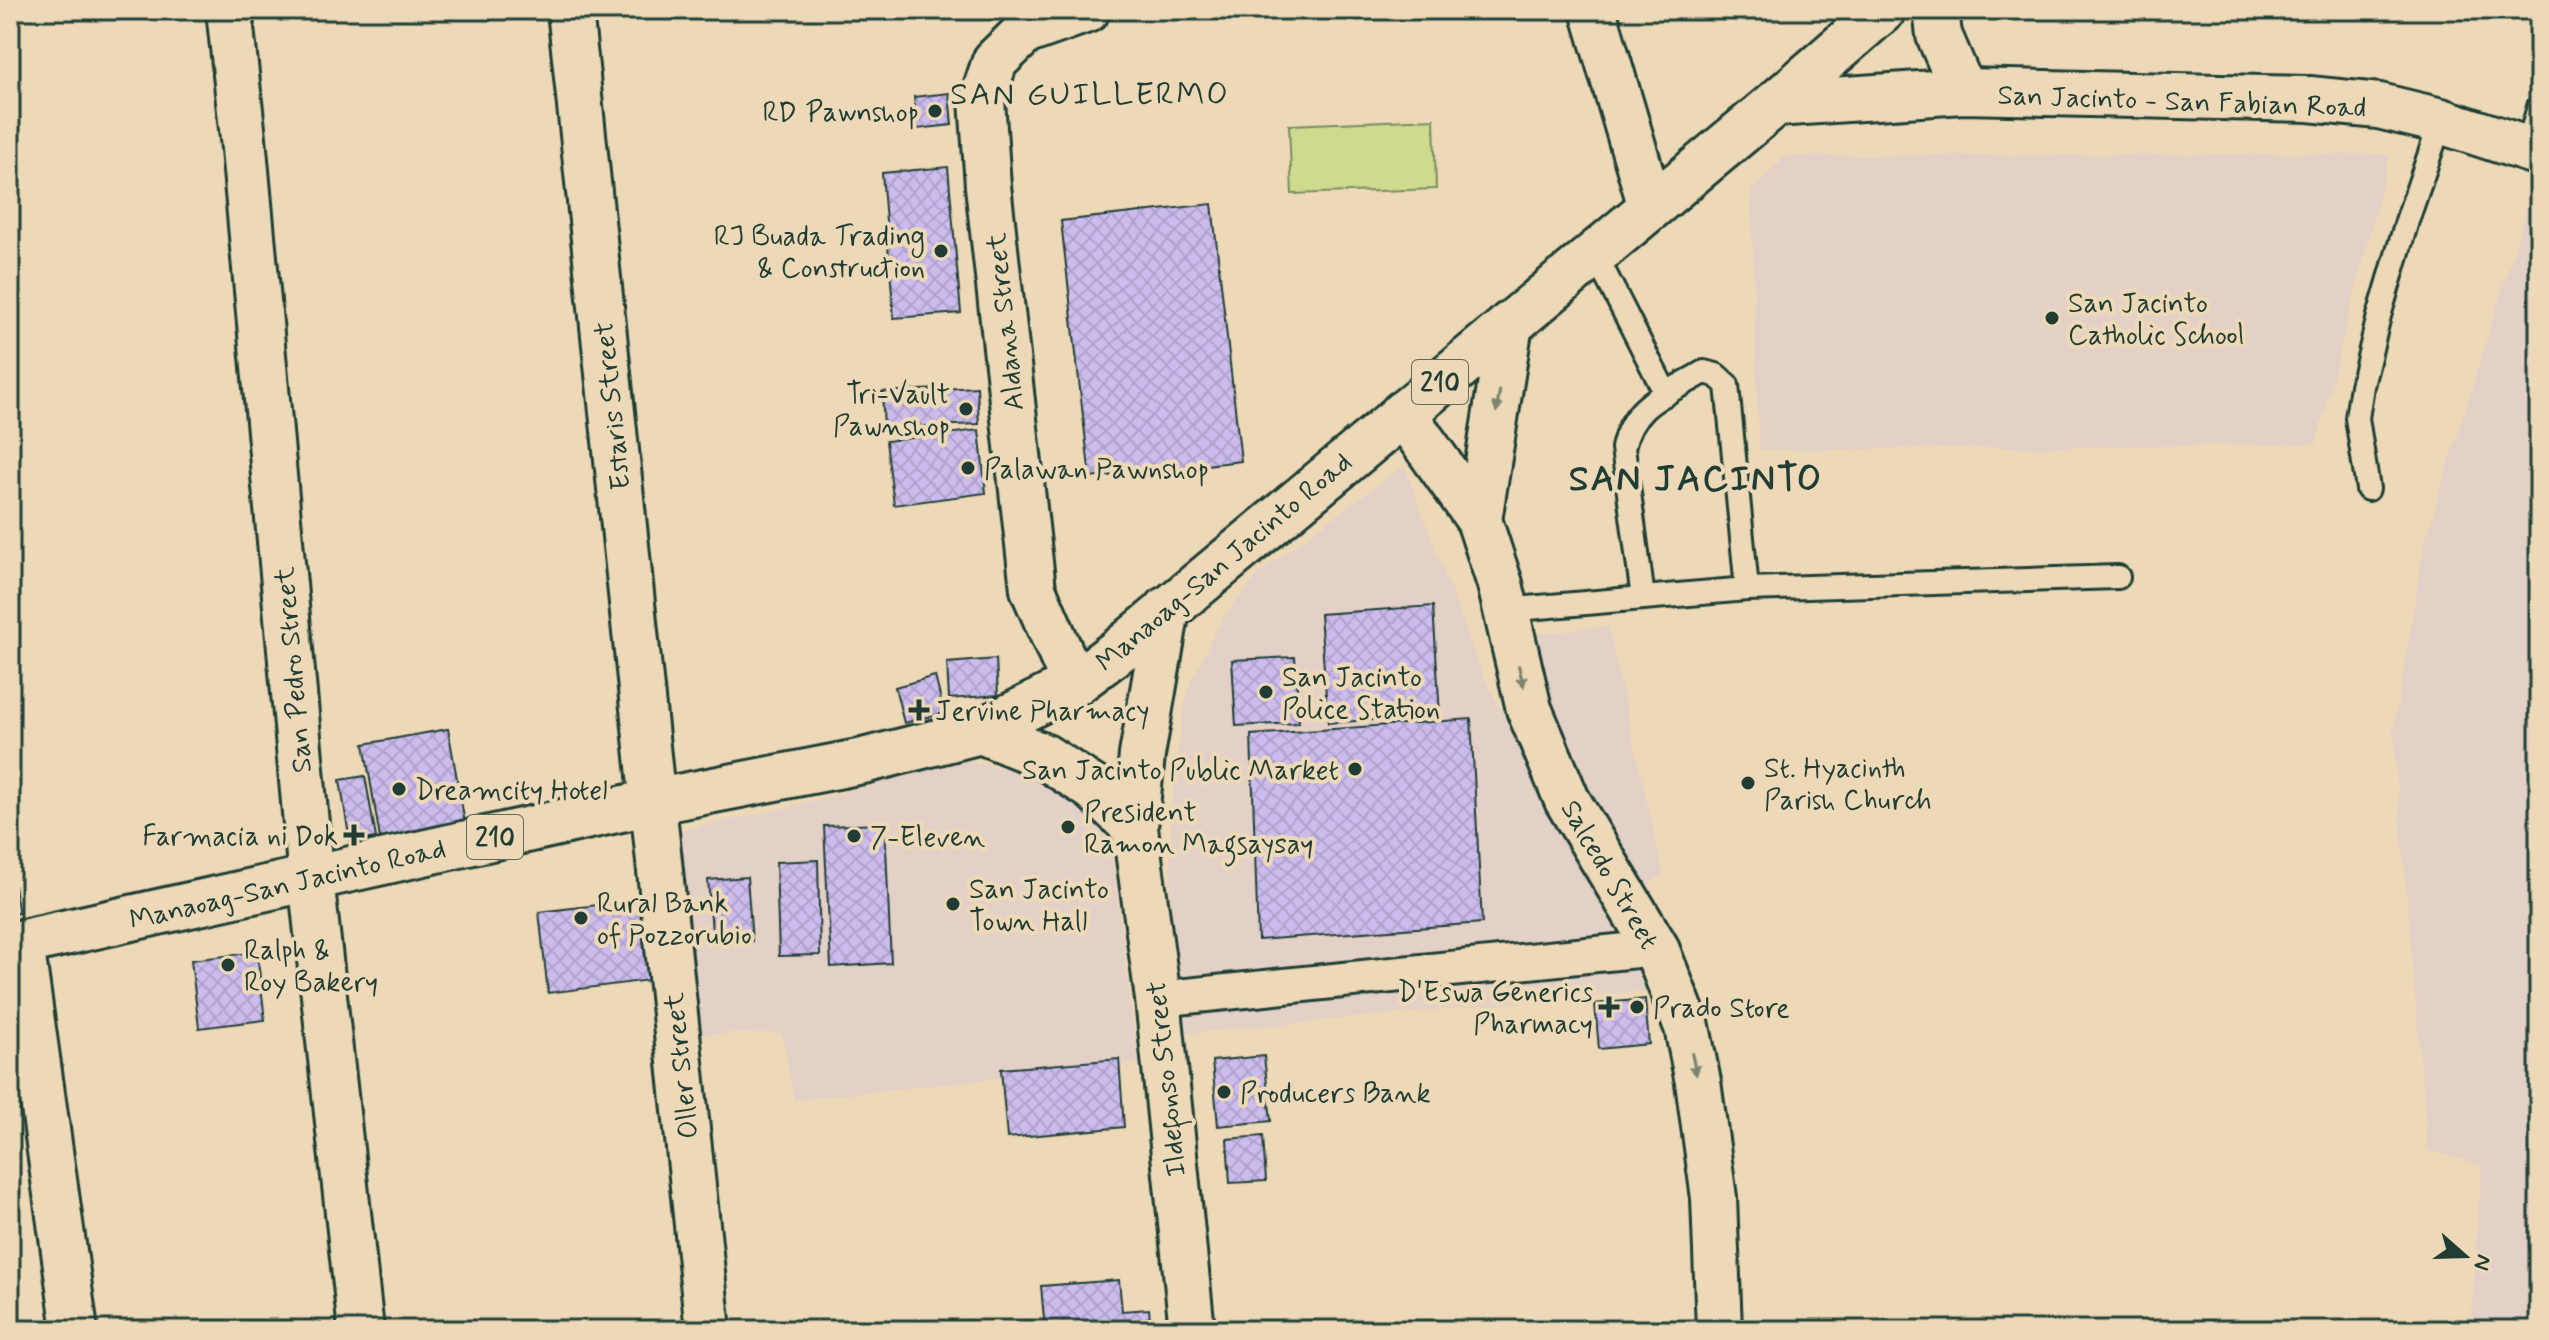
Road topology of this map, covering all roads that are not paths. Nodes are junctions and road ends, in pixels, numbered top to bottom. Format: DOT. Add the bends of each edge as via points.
graph roads {
  1 [pos="229,10"];
  2 [pos="570,10"];
  3 [pos="1087,10"];
  4 [pos="1593,10"];
  5 [pos="1883,10"];
  6 [pos="1936,10"];
  7 [pos="1963,91"];
  8 [pos="1775,104"];
  9 [pos="2539,107"];
  10 [pos="2441,121"];
  11 [pos="2533,151"];
  12 [pos="1651,207"];
  13 [pos="1595,254"];
  14 [pos="1510,324"];
  15 [pos="1666,394"];
  16 [pos="1403,413"];
  17 [pos="2368,489"];
  18 [pos="1479,520"];
  19 [pos="2118,577"];
  20 [pos="1747,589"];
  21 [pos="1643,598"];
  22 [pos="1167,609"];
  23 [pos="1505,610"];
  24 [pos="1074,684"];
  25 [pos="981,731"];
  26 [pos="652,802"];
  27 [pos="1135,828"];
  28 [pos="311,878"];
  29 [pos="16,944"];
  30 [pos="1656,948"];
  31 [pos="1158,999"];
  32 [pos="75,1330"];
  33 [pos="361,1330"];
  34 [pos="708,1330"];
  35 [pos="1192,1330"];
  36 [pos="1719,1330"];
  1 -- 28 [label="street, San Pedro Street"];
  2 -- 26 [label="street, Estaris Street"];
  3 -- 24 [label="street, Aldana Street" via="1025,32 995,61 982,100 1033,589"];
  4 -- 12 [label="street"];
  5 -- 8 [label="street, Manaoag-San Jacinto Road / 210"];
  6 -- 7 [label="street, San Jacinto - San Fabian Road" via="1939,35"];
  7 -- 8 [label="street, San Jacinto - San Fabian Road"];
  7 -- 10 [label="street, San Jacinto - San Fabian Road" via="2309,99 2379,106"];
  8 -- 12 [label="street, Manaoag-San Jacinto Road / 210"];
  9 -- 11 [label="lane"];
  10 -- 11 [label="street, San Jacinto - San Fabian Road"];
  10 -- 17 [label="lane" via="2362,386 2357,418"];
  12 -- 13 [label="street, Manaoag-San Jacinto Road / 210"];
  13 -- 14 [label="street, Manaoag-San Jacinto Road / 210"];
  13 -- 15 [label="lane"];
  14 -- 16 [label="street, Manaoag-San Jacinto Road / 210"];
  14 -- 18 [label="street, Salcedo Street, one-way"];
  15 -- 20 [label="lane" via="1704,372 1727,385"];
  15 -- 21 [label="lane" via="1640,409 1627,427 1623,448"];
  16 -- 18 [label="street, Salcedo Street"];
  16 -- 22 [label="street, Manaoag-San Jacinto Road / 210"];
  18 -- 23 [label="street, Salcedo Street"];
  19 -- 20 [label="lane"];
  20 -- 21 [label="lane"];
  21 -- 23 [label="lane"];
  22 -- 24 [label="street, Manaoag-San Jacinto Road / 210"];
  22 -- 27 [label="street, Ildefonso Street"];
  23 -- 30 [label="street, Salcedo Street, one-way" via="1529,709 1567,800"];
  24 -- 25 [label="street, Manaoag-San Jacinto Road / 210"];
  25 -- 26 [label="street, Manaoag-San Jacinto Road / 210" via="863,761"];
  25 -- 27 [label="street" via="1045,757 1093,788"];
  26 -- 28 [label="street, Manaoag-San Jacinto Road / 210"];
  26 -- 34 [label="street, Oller Street"];
  27 -- 31 [label="street, Ildefonso Street"];
  28 -- 29 [label="street, Manaoag-San Jacinto Road / 210"];
  28 -- 33 [label="street, San Pedro Street"];
  29 -- 32 [label="street"];
  30 -- 31 [label="street"];
  30 -- 36 [label="street, Salcedo Street, one-way" via="1687,1027 1698,1082 1714,1198"];
  31 -- 35 [label="street, Ildefonso Street"];
}
